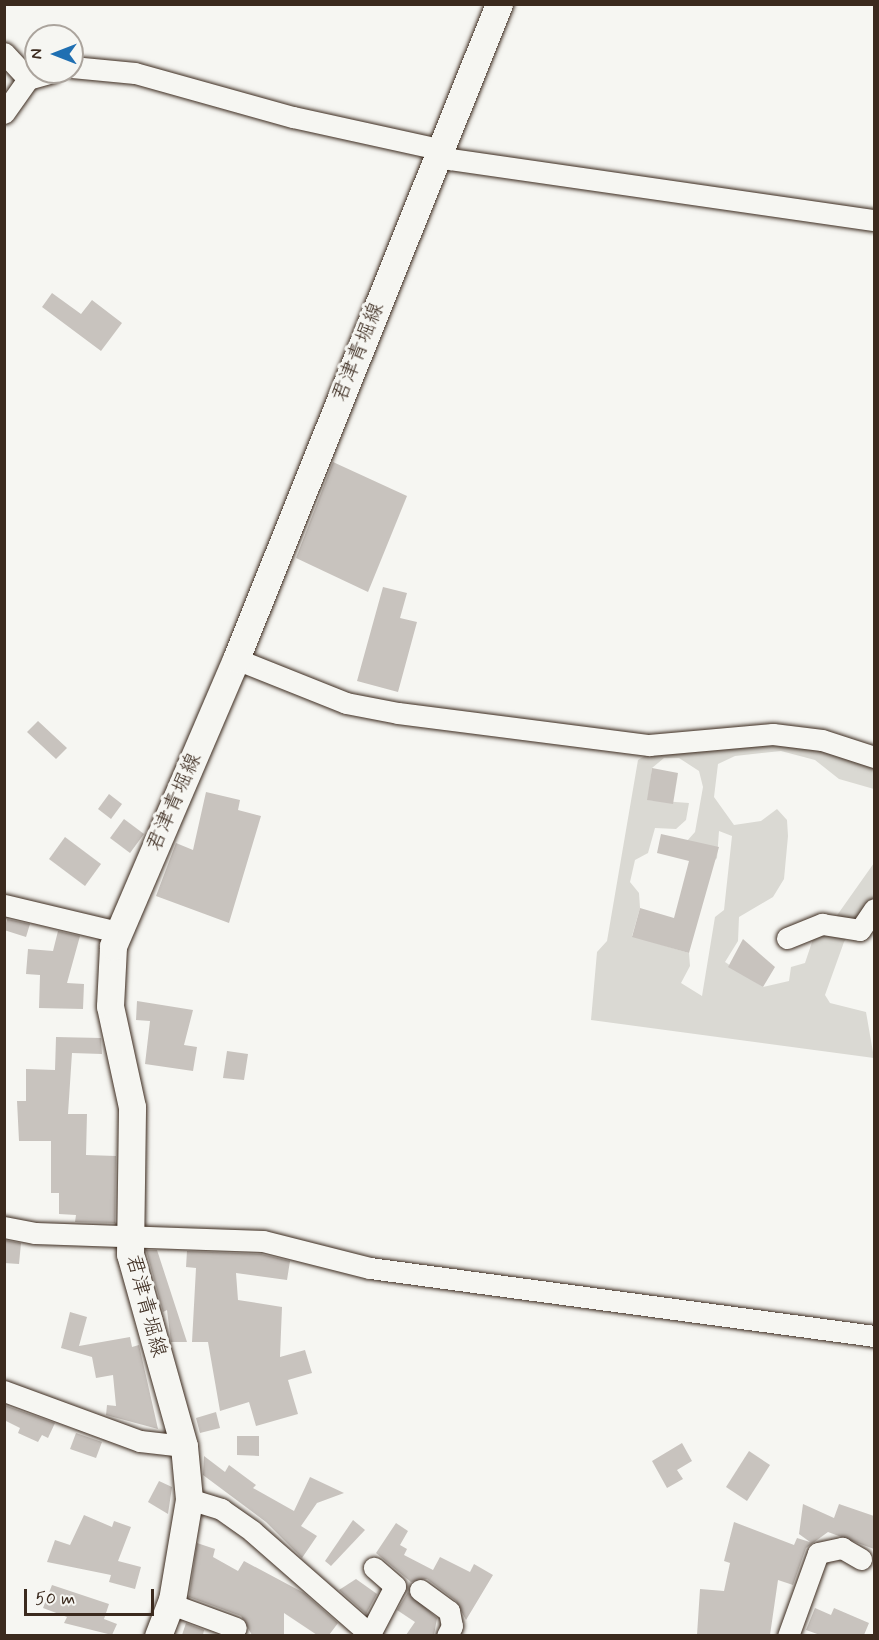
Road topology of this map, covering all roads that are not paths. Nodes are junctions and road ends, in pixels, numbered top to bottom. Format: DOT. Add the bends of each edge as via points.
graph roads {
  1 [pos="498,4"];
  2 [pos="4,53"];
  3 [pos="84,68"];
  4 [pos="24,75"];
  5 [pos="24,84"];
  6 [pos="4,113"];
  7 [pos="438,149"];
  8 [pos="874,220"];
  9 [pos="236,659"];
  10 [pos="874,757"];
  11 [pos="4,905"];
  12 [pos="874,909"];
  13 [pos="117,932"];
  14 [pos="787,938"];
  15 [pos="4,1227"];
  16 [pos="129,1235"];
  17 [pos="874,1336"];
  18 [pos="4,1391"];
  19 [pos="184,1446"];
  20 [pos="189,1499"];
  21 [pos="861,1559"];
  22 [pos="374,1568"];
  23 [pos="420,1590"];
  24 [pos="171,1604"];
  25 [pos="226,1628"];
  26 [pos="158,1635"];
  27 [pos="371,1635"];
  28 [pos="447,1635"];
  29 [pos="788,1635"];
  1 -- 7 [label="main road, 君津青堀線"];
  2 -- 4 [label="street"];
  3 -- 7 [label="street" via="135,73 293,117"];
  5 -- 6 [label="street"];
  7 -- 8 [label="street" via="450,159"];
  7 -- 9 [label="main road, 君津青堀線"];
  9 -- 10 [label="street" via="346,703 398,712 650,745 773,734 822,740"];
  9 -- 13 [label="main road, 君津青堀線"];
  11 -- 13 [label="street"];
  12 -- 14 [label="street" via="860,930 822,924"];
  13 -- 16 [label="main road, 君津青堀線" via="109,984 132,1107"];
  15 -- 16 [label="street"];
  16 -- 17 [label="street" via="262,1241 370,1268"];
  16 -- 19 [label="main road, 君津青堀線"];
  18 -- 19 [label="street" via="140,1441"];
  19 -- 20 [label="main road, 君津青堀線"];
  20 -- 24 [label="main road, 君津青堀線"];
  20 -- 27 [label="street" via="221,1509 252,1531"];
  21 -- 29 [label="street" via="842,1548 818,1553"];
  22 -- 27 [label="street" via="395,1586"];
  23 -- 28 [label="street" via="449,1611 452,1626"];
  24 -- 25 [label="street"];
  24 -- 26 [label="main road, 君津青堀線"];
}
